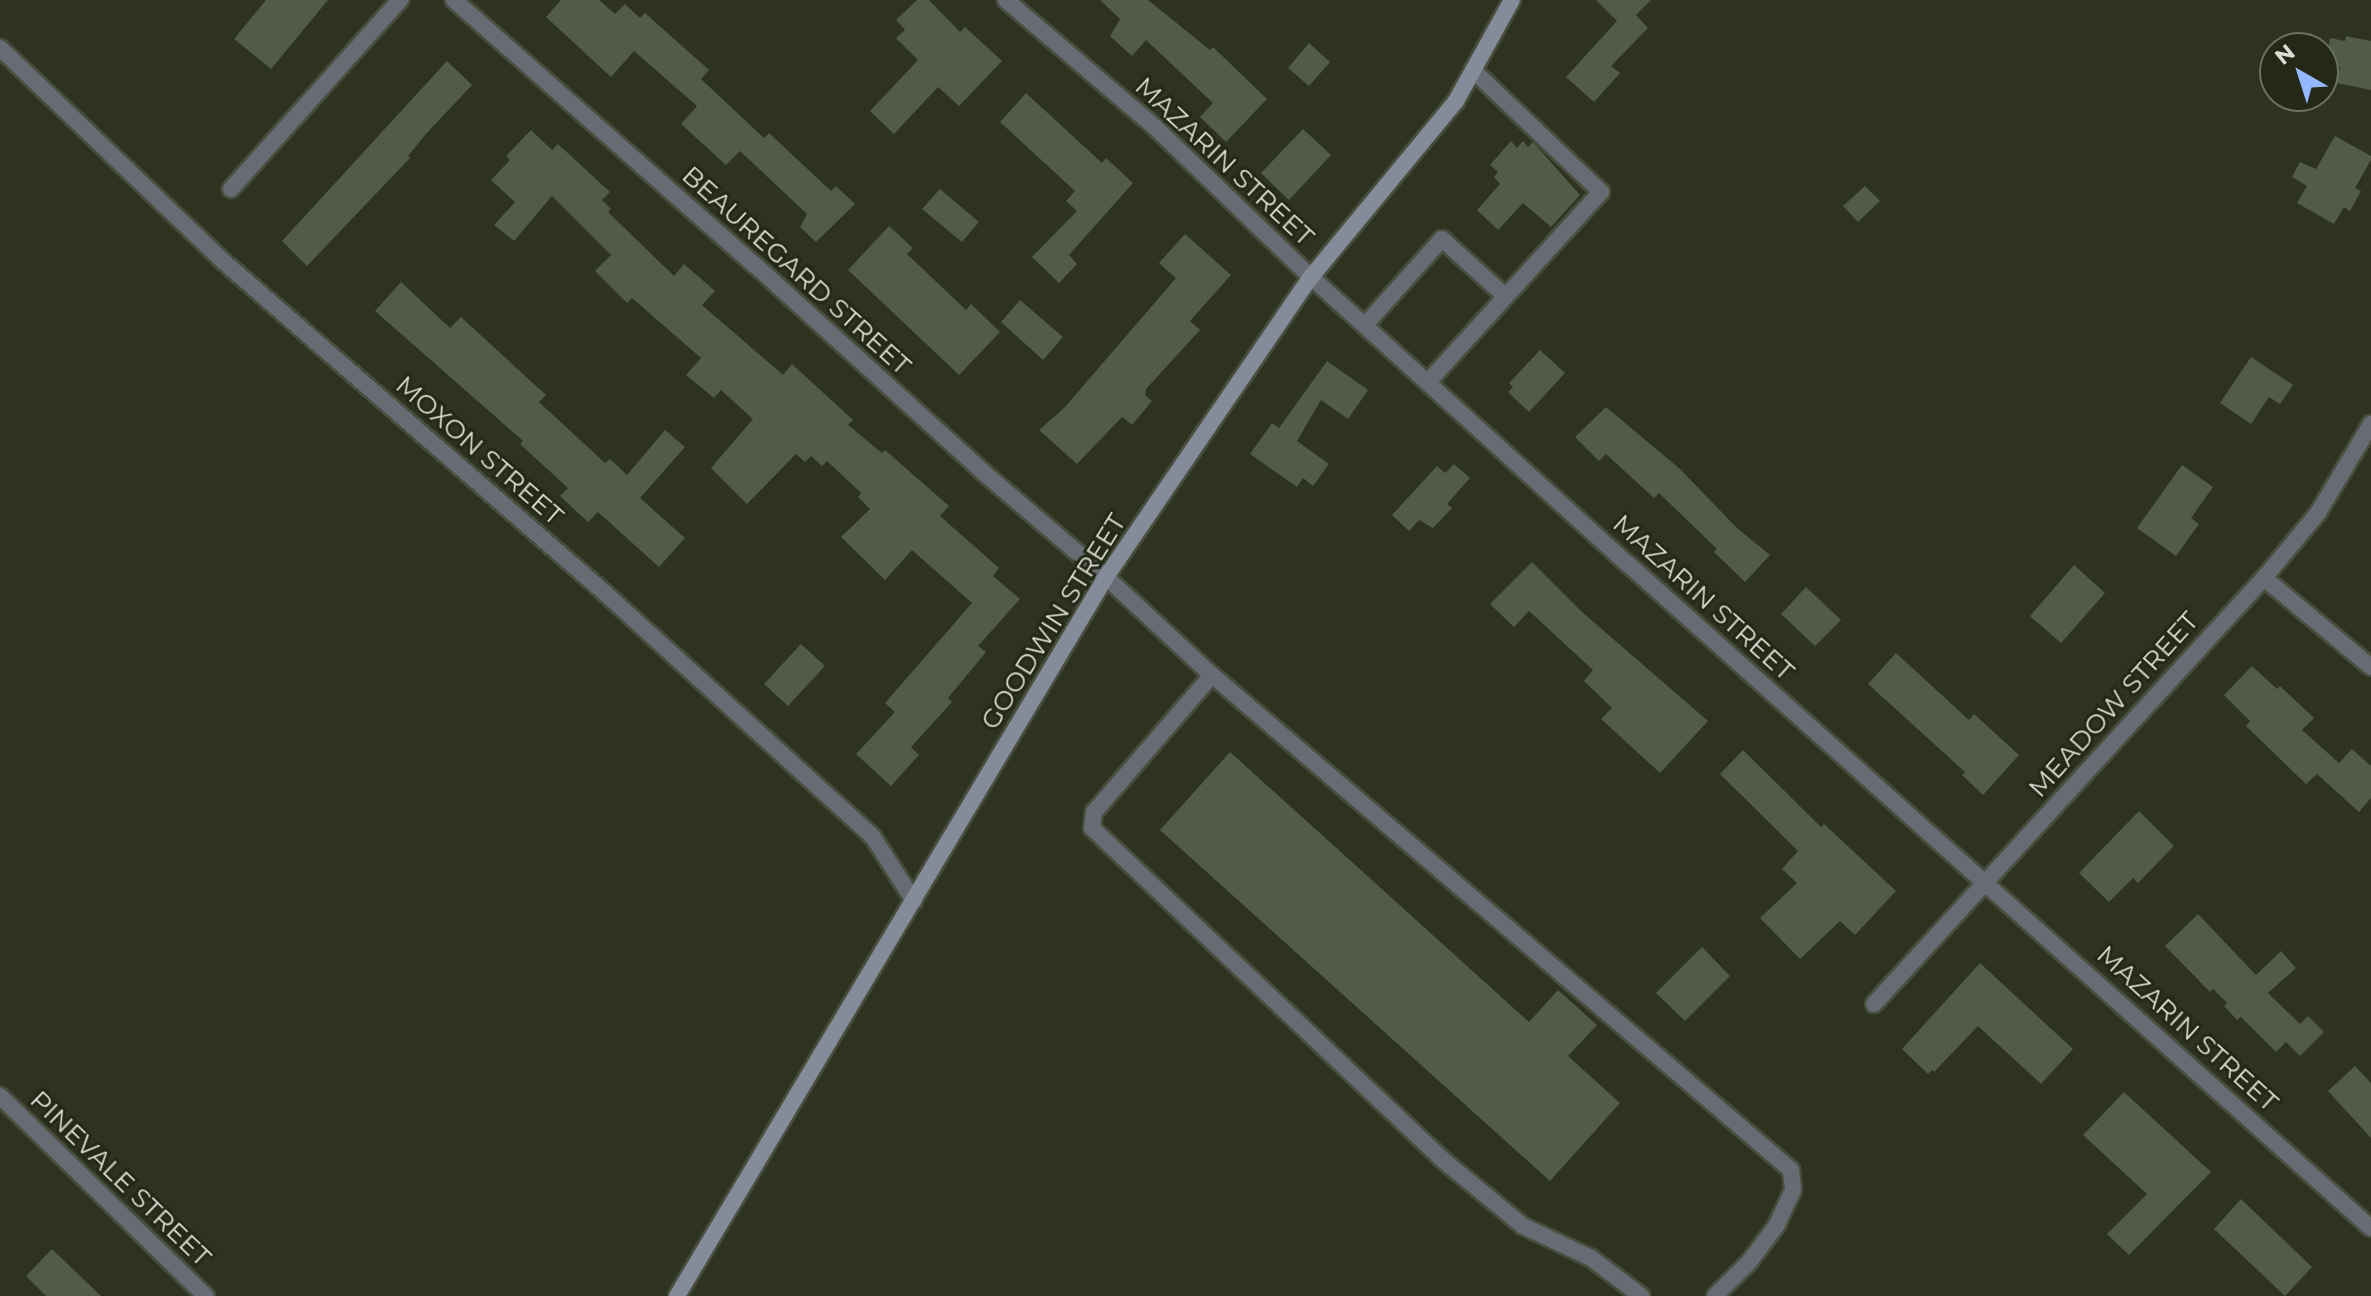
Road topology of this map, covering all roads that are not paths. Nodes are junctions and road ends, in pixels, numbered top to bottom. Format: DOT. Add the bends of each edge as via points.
graph roads {
  1 [pos="400,0"];
  2 [pos="454,0"];
  3 [pos="1006,0"];
  4 [pos="1512,0"];
  5 [pos="0,48"];
  6 [pos="1473,70"];
  7 [pos="231,189"];
  8 [pos="1311,277"];
  9 [pos="1504,295"];
  10 [pos="1365,325"];
  11 [pos="1428,382"];
  12 [pos="2371,424"];
  13 [pos="1106,577"];
  14 [pos="2264,578"];
  15 [pos="2371,667"];
  16 [pos="1212,675"];
  17 [pos="1986,880"];
  18 [pos="914,901"];
  19 [pos="1874,1004"];
  20 [pos="0,1096"];
  21 [pos="2371,1228"];
  22 [pos="206,1296"];
  23 [pos="677,1296"];
  24 [pos="1641,1296"];
  25 [pos="1715,1296"];
  1 -- 7 [label="street"];
  2 -- 13 [label="street, BEAUREGARD STREET"];
  3 -- 8 [label="street, MAZARIN STREET" via="1167,139"];
  4 -- 6 [label="main road, GOODWIN STREET"];
  5 -- 18 [label="street, MOXON STREET" via="223,261 593,582 873,837"];
  6 -- 8 [label="main road, GOODWIN STREET" via="1456,101"];
  6 -- 9 [label="street" via="1601,192"];
  8 -- 10 [label="street, MAZARIN STREET"];
  8 -- 13 [label="main road, GOODWIN STREET"];
  9 -- 10 [label="street" via="1442,239"];
  9 -- 11 [label="street"];
  10 -- 11 [label="street, MAZARIN STREET"];
  11 -- 17 [label="street, MAZARIN STREET"];
  12 -- 14 [label="street, MEADOW STREET" via="2318,513"];
  13 -- 16 [label="street, BEAUREGARD STREET"];
  13 -- 18 [label="main road, GOODWIN STREET"];
  14 -- 15 [label="street"];
  14 -- 17 [label="street, MEADOW STREET"];
  16 -- 24 [label="street" via="1094,812 1092,828 1443,1160 1523,1226 1591,1258"];
  16 -- 25 [label="street, BEAUREGARD STREET" via="1791,1170 1793,1190 1776,1226"];
  17 -- 19 [label="street, MEADOW STREET"];
  17 -- 21 [label="street, MAZARIN STREET"];
  18 -- 23 [label="main road, GOODWIN STREET"];
  20 -- 22 [label="street, PINEVALE STREET"];
}
